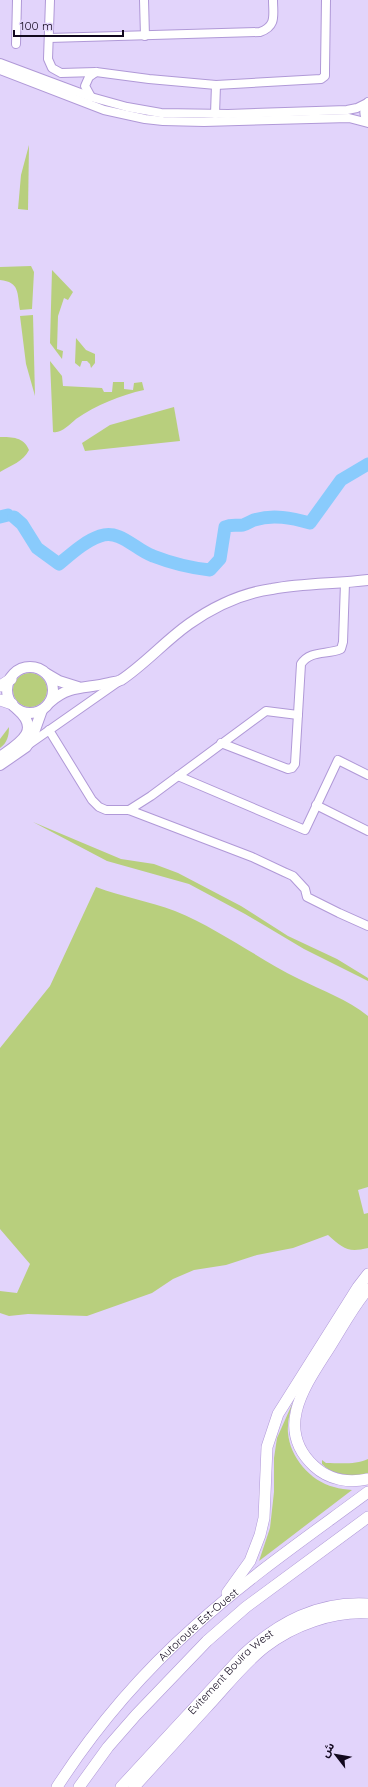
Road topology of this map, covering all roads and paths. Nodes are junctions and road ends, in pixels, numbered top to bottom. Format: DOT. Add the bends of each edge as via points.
graph roads {
  1 [pos="17,0"];
  2 [pos="49,0"];
  3 [pos="144,0"];
  4 [pos="273,0"];
  5 [pos="326,0"];
  6 [pos="145,36"];
  7 [pos="49,38"];
  8 [pos="16,44"];
  9 [pos="0,63"];
  10 [pos="0,70"];
  11 [pos="96,72"];
  12 [pos="83,78"];
  13 [pos="216,86"];
  14 [pos="71,90"];
  15 [pos="91,97"];
  16 [pos="368,103"];
  17 [pos="215,114"];
  18 [pos="368,123"];
  19 [pos="368,580"];
  20 [pos="345,583"];
  21 [pos="41,670"];
  22 [pos="11,679"];
  23 [pos="120,680"];
  24 [pos="0,686"];
  25 [pos="78,687"];
  26 [pos="0,700"];
  27 [pos="50,702"];
  28 [pos="14,706"];
  29 [pos="42,710"];
  30 [pos="298,715"];
  31 [pos="49,730"];
  32 [pos="221,743"];
  33 [pos="26,747"];
  34 [pos="0,756"];
  35 [pos="0,765"];
  36 [pos="368,774"];
  37 [pos="178,776"];
  38 [pos="316,806"];
  39 [pos="129,810"];
  40 [pos="368,831"];
  41 [pos="368,926"];
  42 [pos="368,1274"];
  43 [pos="368,1289"];
  44 [pos="368,1479"];
  45 [pos="368,1492"];
  46 [pos="368,1517"];
  47 [pos="368,1604"];
  48 [pos="215,1609"];
  49 [pos="368,1613"];
  50 [pos="57,1787"];
  51 [pos="79,1787"];
  52 [pos="121,1787"];
  53 [pos="134,1787"];
  1 -- 8 [label="street"];
  2 -- 7 [label="street"];
  3 -- 6 [label="street"];
  4 -- 6 [label="street" via="272,23 268,29 260,32"];
  5 -- 13 [label="street" via="325,76 321,79"];
  6 -- 7 [label="street"];
  7 -- 12 [label="street" via="48,59 52,68"];
  9 -- 14 [label="street"];
  10 -- 18 [label="street" via="104,110 145,119 204,122 349,118"];
  11 -- 12 [label="street"];
  11 -- 12 [label="street"];
  11 -- 13 [label="street"];
  12 -- 14 [label="street" via="76,89"];
  12 -- 15 [label="street"];
  13 -- 17 [label="street"];
  14 -- 15 [label="street"];
  15 -- 17 [label="street" via="156,112"];
  16 -- 17 [label="street" via="347,110"];
  16 -- 18 [label="street" via="364,115"];
  19 -- 20 [label="main road"];
  20 -- 23 [label="main road" via="272,588 227,603 188,624"];
  20 -- 30 [label="street" via="341,649 314,654 306,657 301,664"];
  21 -- 22 [label="main road" via="24,668"];
  21 -- 25 [label="main road" via="59,682"];
  21 -- 27 [label="main road" via="51,680 53,695"];
  22 -- 24 [label="highway"];
  22 -- 28 [label="main road" via="8,689"];
  23 -- 25 [label="main road" via="103,685"];
  23 -- 31 [label="street"];
  25 -- 27 [label="main road" via="66,691"];
  26 -- 28 [label="highway"];
  27 -- 29 [label="main road"];
  28 -- 29 [label="main road" via="20,711 31,713"];
  28 -- 34 [label="main road" via="26,717 29,727 22,741"];
  29 -- 33 [label="main road"];
  30 -- 32 [label="street" via="266,711"];
  30 -- 32 [label="street" via="295,764 292,768 288,769"];
  31 -- 33 [label="street"];
  31 -- 39 [label="street" via="99,808"];
  32 -- 37 [label="street"];
  33 -- 35 [label="main road"];
  36 -- 38 [label="street" via="338,760"];
  37 -- 38 [label="street" via="305,830"];
  37 -- 39 [label="street"];
  38 -- 40 [label="street"];
  39 -- 41 [label="street" via="293,876 305,889 307,896"];
  42 -- 48 [label="highway" via="278,1414 267,1447 264,1518 258,1542 246,1568"];
  43 -- 44 [label="highway" via="304,1389 296,1412 295,1427 304,1454 319,1471 348,1481"];
  45 -- 48 [label="highway, Autoroute Est-Ouest"];
  46 -- 51 [label="highway, Autoroute Est-Ouest" via="246,1607 207,1641 136,1715 108,1747"];
  47 -- 52 [label="highway, Evitement Bouira West" via="340,1604 302,1614 260,1639 243,1654"];
  48 -- 50 [label="highway, Autoroute Est-Ouest" via="186,1634 138,1683 94,1735"];
  49 -- 53 [label="highway, Evitement Bouira West" via="321,1619 302,1626 265,1647"];
}
